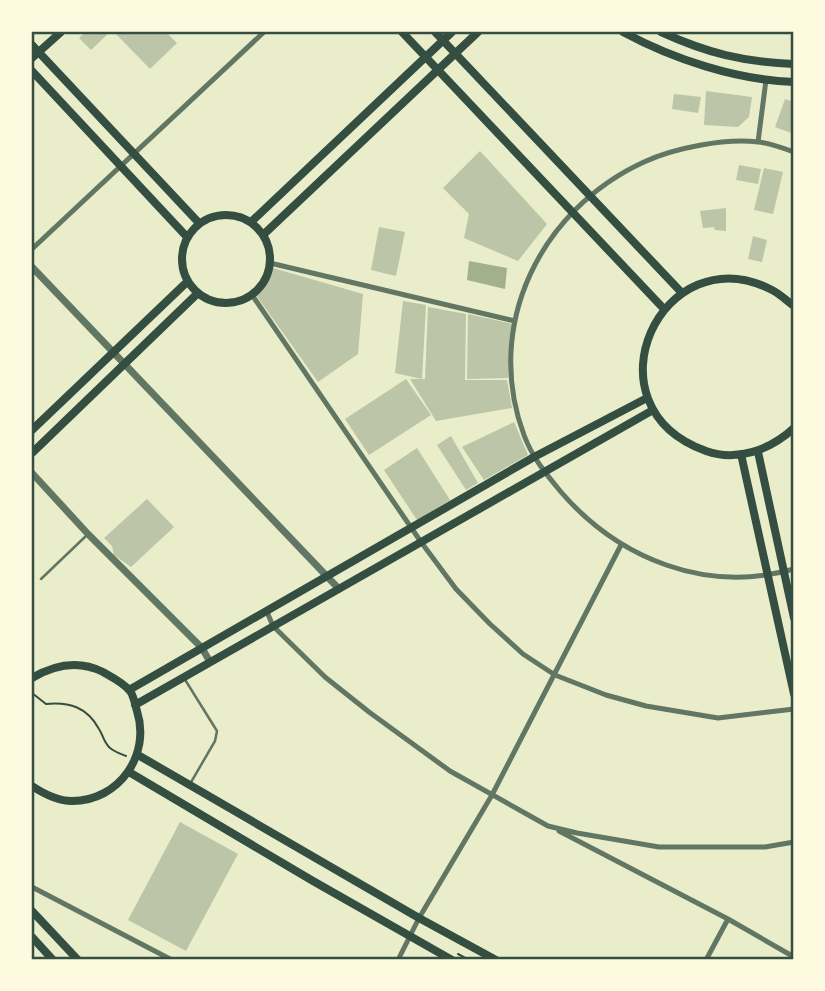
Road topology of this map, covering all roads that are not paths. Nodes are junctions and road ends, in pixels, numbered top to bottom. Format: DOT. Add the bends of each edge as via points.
graph roads {
  1 [pos="61,32"];
  2 [pos="264,32"];
  3 [pos="401,32"];
  4 [pos="435,32"];
  5 [pos="452,32"];
  6 [pos="478,32"];
  7 [pos="623,32"];
  8 [pos="661,32"];
  9 [pos="443,40"];
  10 [pos="34,52"];
  11 [pos="456,53"];
  12 [pos="425,57"];
  13 [pos="793,64"];
  14 [pos="438,70"];
  15 [pos="32,71"];
  16 [pos="766,80"];
  17 [pos="793,82"];
  18 [pos="758,142"];
  19 [pos="793,152"];
  20 [pos="134,153"];
  21 [pos="120,166"];
  22 [pos="589,195"];
  23 [pos="572,212"];
  24 [pos="251,222"];
  25 [pos="200,223"];
  26 [pos="263,235"];
  27 [pos="187,237"];
  28 [pos="32,249"];
  29 [pos="270,263"];
  30 [pos="32,267"];
  31 [pos="188,281"];
  32 [pos="198,293"];
  33 [pos="682,293"];
  34 [pos="252,295"];
  35 [pos="793,306"];
  36 [pos="664,309"];
  37 [pos="515,321"];
  38 [pos="113,352"];
  39 [pos="124,364"];
  40 [pos="647,398"];
  41 [pos="653,410"];
  42 [pos="793,428"];
  43 [pos="32,430"];
  44 [pos="758,452"];
  45 [pos="32,453"];
  46 [pos="741,454"];
  47 [pos="534,457"];
  48 [pos="544,472"];
  49 [pos="32,473"];
  50 [pos="412,527"];
  51 [pos="88,534"];
  52 [pos="421,542"];
  53 [pos="621,545"];
  54 [pos="789,570"];
  55 [pos="768,575"];
  56 [pos="328,576"];
  57 [pos="41,579"];
  58 [pos="339,589"];
  59 [pos="267,612"];
  60 [pos="793,618"];
  61 [pos="273,626"];
  62 [pos="202,648"];
  63 [pos="210,662"];
  64 [pos="555,675"];
  65 [pos="32,677"];
  66 [pos="183,677"];
  67 [pos="130,690"];
  68 [pos="793,694"];
  69 [pos="135,705"];
  70 [pos="793,709"];
  71 [pos="138,755"];
  72 [pos="129,772"];
  73 [pos="190,784"];
  74 [pos="32,786"];
  75 [pos="492,795"];
  76 [pos="548,826"];
  77 [pos="793,842"];
  78 [pos="32,887"];
  79 [pos="32,911"];
  80 [pos="419,918"];
  81 [pos="728,919"];
  82 [pos="32,937"];
  83 [pos="411,937"];
  84 [pos="455,957"];
  85 [pos="793,957"];
  86 [pos="53,960"];
  87 [pos="78,960"];
  88 [pos="172,960"];
  89 [pos="398,960"];
  90 [pos="496,960"];
  91 [pos="706,960"];
  1 -- 10 [label="main road"];
  2 -- 20 [label="street"];
  3 -- 12 [label="main road"];
  4 -- 9 [label="main road"];
  5 -- 9 [label="main road"];
  6 -- 11 [label="main road"];
  7 -- 16 [label="main road" via="705,65"];
  8 -- 13 [label="main road" via="698,49"];
  9 -- 11 [label="main road"];
  9 -- 12 [label="main road"];
  10 -- 20 [label="main road"];
  11 -- 14 [label="main road"];
  11 -- 22 [label="main road"];
  12 -- 14 [label="main road"];
  12 -- 24 [label="main road"];
  14 -- 23 [label="main road"];
  14 -- 26 [label="main road"];
  15 -- 21 [label="main road"];
  16 -- 17 [label="main road"];
  16 -- 18 [label="street"];
  18 -- 19 [label="street"];
  18 -- 22 [label="street" via="670,152 630,168"];
  20 -- 21 [label="street"];
  20 -- 25 [label="main road"];
  21 -- 27 [label="main road"];
  21 -- 28 [label="street"];
  22 -- 23 [label="street"];
  22 -- 33 [label="main road"];
  23 -- 36 [label="main road"];
  23 -- 37 [label="street" via="536,262"];
  24 -- 25 [label="main road" via="230,214"];
  24 -- 26 [label="main road"];
  25 -- 27 [label="main road"];
  26 -- 29 [label="main road"];
  27 -- 31 [label="main road" via="181,259"];
  29 -- 34 [label="main road" via="264,281"];
  29 -- 37 [label="street"];
  30 -- 38 [label="street"];
  31 -- 32 [label="main road"];
  31 -- 38 [label="main road"];
  32 -- 34 [label="main road" via="225,303"];
  32 -- 39 [label="main road"];
  33 -- 35 [label="main road" via="724,280 749,282 773,291"];
  33 -- 36 [label="main road"];
  34 -- 50 [label="street"];
  36 -- 40 [label="main road" via="654,323 642,363"];
  37 -- 47 [label="street" via="512,383 517,415"];
  38 -- 39 [label="street"];
  38 -- 43 [label="main road"];
  39 -- 45 [label="main road"];
  39 -- 56 [label="street"];
  40 -- 41 [label="main road"];
  40 -- 47 [label="main road"];
  41 -- 46 [label="main road" via="687,444 715,454"];
  41 -- 48 [label="main road"];
  42 -- 44 [label="main road"];
  44 -- 46 [label="main road"];
  44 -- 54 [label="main road"];
  46 -- 55 [label="main road"];
  47 -- 48 [label="street"];
  47 -- 50 [label="main road"];
  48 -- 52 [label="main road"];
  48 -- 53 [label="street" via="594,526"];
  49 -- 51 [label="street"];
  50 -- 52 [label="street"];
  50 -- 56 [label="main road"];
  51 -- 57 [label="lane"];
  51 -- 62 [label="street"];
  52 -- 58 [label="main road"];
  52 -- 64 [label="street" via="490,624"];
  53 -- 55 [label="street" via="684,571 728,577"];
  53 -- 64 [label="street"];
  54 -- 55 [label="street"];
  54 -- 60 [label="main road"];
  55 -- 68 [label="main road"];
  56 -- 58 [label="street"];
  56 -- 59 [label="main road"];
  58 -- 61 [label="main road"];
  59 -- 61 [label="street"];
  59 -- 62 [label="main road"];
  61 -- 63 [label="main road"];
  61 -- 75 [label="street" via="369,712 450,771"];
  62 -- 63 [label="street"];
  62 -- 67 [label="main road"];
  63 -- 66 [label="main road"];
  64 -- 70 [label="street" via="646,706 718,718"];
  64 -- 75 [label="street"];
  65 -- 67 [label="main road" via="56,667 81,665"];
  66 -- 69 [label="main road"];
  66 -- 73 [label="lane" via="217,730"];
  67 -- 69 [label="main road"];
  69 -- 71 [label="main road" via="141,736"];
  71 -- 72 [label="main road"];
  71 -- 73 [label="main road"];
  72 -- 74 [label="main road" via="114,788 93,798 71,801"];
  72 -- 83 [label="main road"];
  73 -- 80 [label="main road"];
  75 -- 76 [label="street"];
  75 -- 80 [label="street"];
  76 -- 77 [label="street" via="659,847 765,847"];
  76 -- 81 [label="street"];
  78 -- 88 [label="street"];
  79 -- 87 [label="main road"];
  80 -- 83 [label="street"];
  80 -- 90 [label="main road"];
  81 -- 85 [label="street"];
  81 -- 91 [label="street"];
  82 -- 86 [label="main road"];
  83 -- 84 [label="main road"];
  83 -- 89 [label="street"];
}
